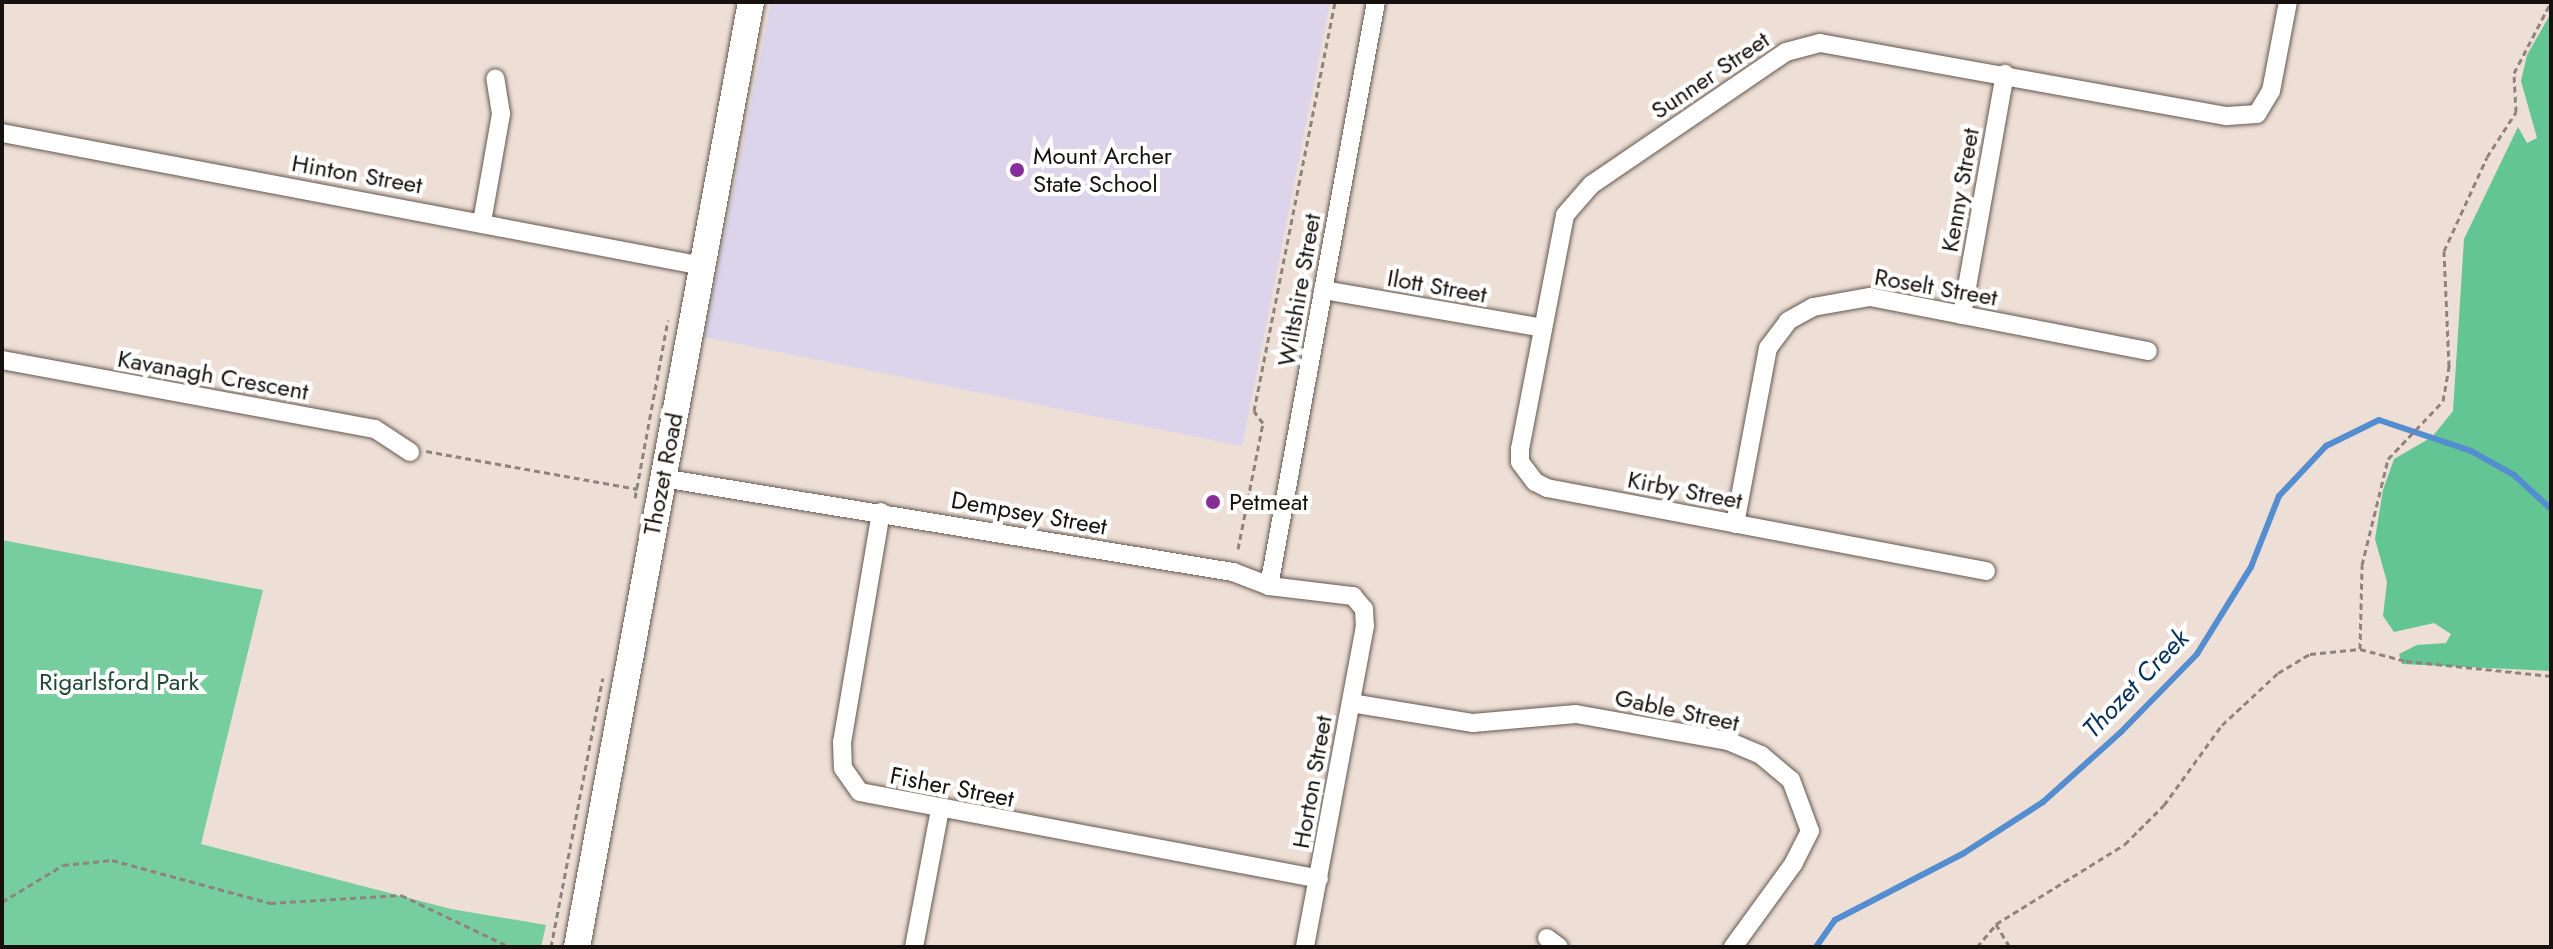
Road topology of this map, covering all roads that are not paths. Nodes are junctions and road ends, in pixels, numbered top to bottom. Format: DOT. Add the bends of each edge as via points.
graph roads {
  1 [pos="751,2"];
  2 [pos="1376,2"];
  3 [pos="2288,2"];
  4 [pos="2005,74"];
  5 [pos="495,78"];
  6 [pos="2,133"];
  7 [pos="482,222"];
  8 [pos="703,266"];
  9 [pos="1323,290"];
  10 [pos="1962,315"];
  11 [pos="1543,328"];
  12 [pos="2148,351"];
  13 [pos="2,360"];
  14 [pos="410,452"];
  15 [pos="661,485"];
  16 [pos="881,512"];
  17 [pos="1735,524"];
  18 [pos="1986,571"];
  19 [pos="1269,586"];
  20 [pos="1365,626"];
  21 [pos="1351,703"];
  22 [pos="940,810"];
  23 [pos="1319,879"];
  24 [pos="577,947"];
  25 [pos="914,947"];
  26 [pos="1305,947"];
  27 [pos="1733,947"];
  1 -- 8 [label="street, Thozet Road"];
  2 -- 9 [label="street, Wiltshire Street"];
  3 -- 4 [label="street, Sunner Street" via="2271,91 2257,114 2227,116"];
  4 -- 10 [label="street, Kenny Street"];
  4 -- 11 [label="street, Sunner Street" via="1839,44 1786,52 1576,198 1560,231"];
  5 -- 7 [label="street" via="501,114"];
  6 -- 7 [label="street, Hinton Street"];
  7 -- 8 [label="street, Hinton Street"];
  8 -- 15 [label="street, Thozet Road"];
  9 -- 11 [label="street, Ilott Street"];
  9 -- 19 [label="street, Wiltshire Street"];
  10 -- 12 [label="street, Roselt Street"];
  10 -- 17 [label="street, Roselt Street" via="1849,297 1788,321 1762,364"];
  11 -- 17 [label="street, Kirby Street" via="1520,449 1520,462 1535,482"];
  13 -- 14 [label="street, Kavanagh Crescent" via="375,429"];
  15 -- 16 [label="street, Dempsey Street"];
  15 -- 24 [label="street, Thozet Road"];
  16 -- 19 [label="street, Dempsey Street" via="1233,572"];
  16 -- 22 [label="street, Fisher Street" via="842,742 843,768 860,792"];
  17 -- 18 [label="street, Kirby Street"];
  19 -- 20 [label="street, Dempsey Street" via="1353,596 1364,609"];
  20 -- 21 [label="street, Horton Street"];
  21 -- 23 [label="street, Horton Street"];
  21 -- 27 [label="street, Gable Street" via="1473,723 1576,714 1728,741 1761,755 1791,780 1810,831 1794,863"];
  22 -- 23 [label="street, Fisher Street"];
  22 -- 25 [label="street"];
  23 -- 26 [label="street, Horton Street"];
}
